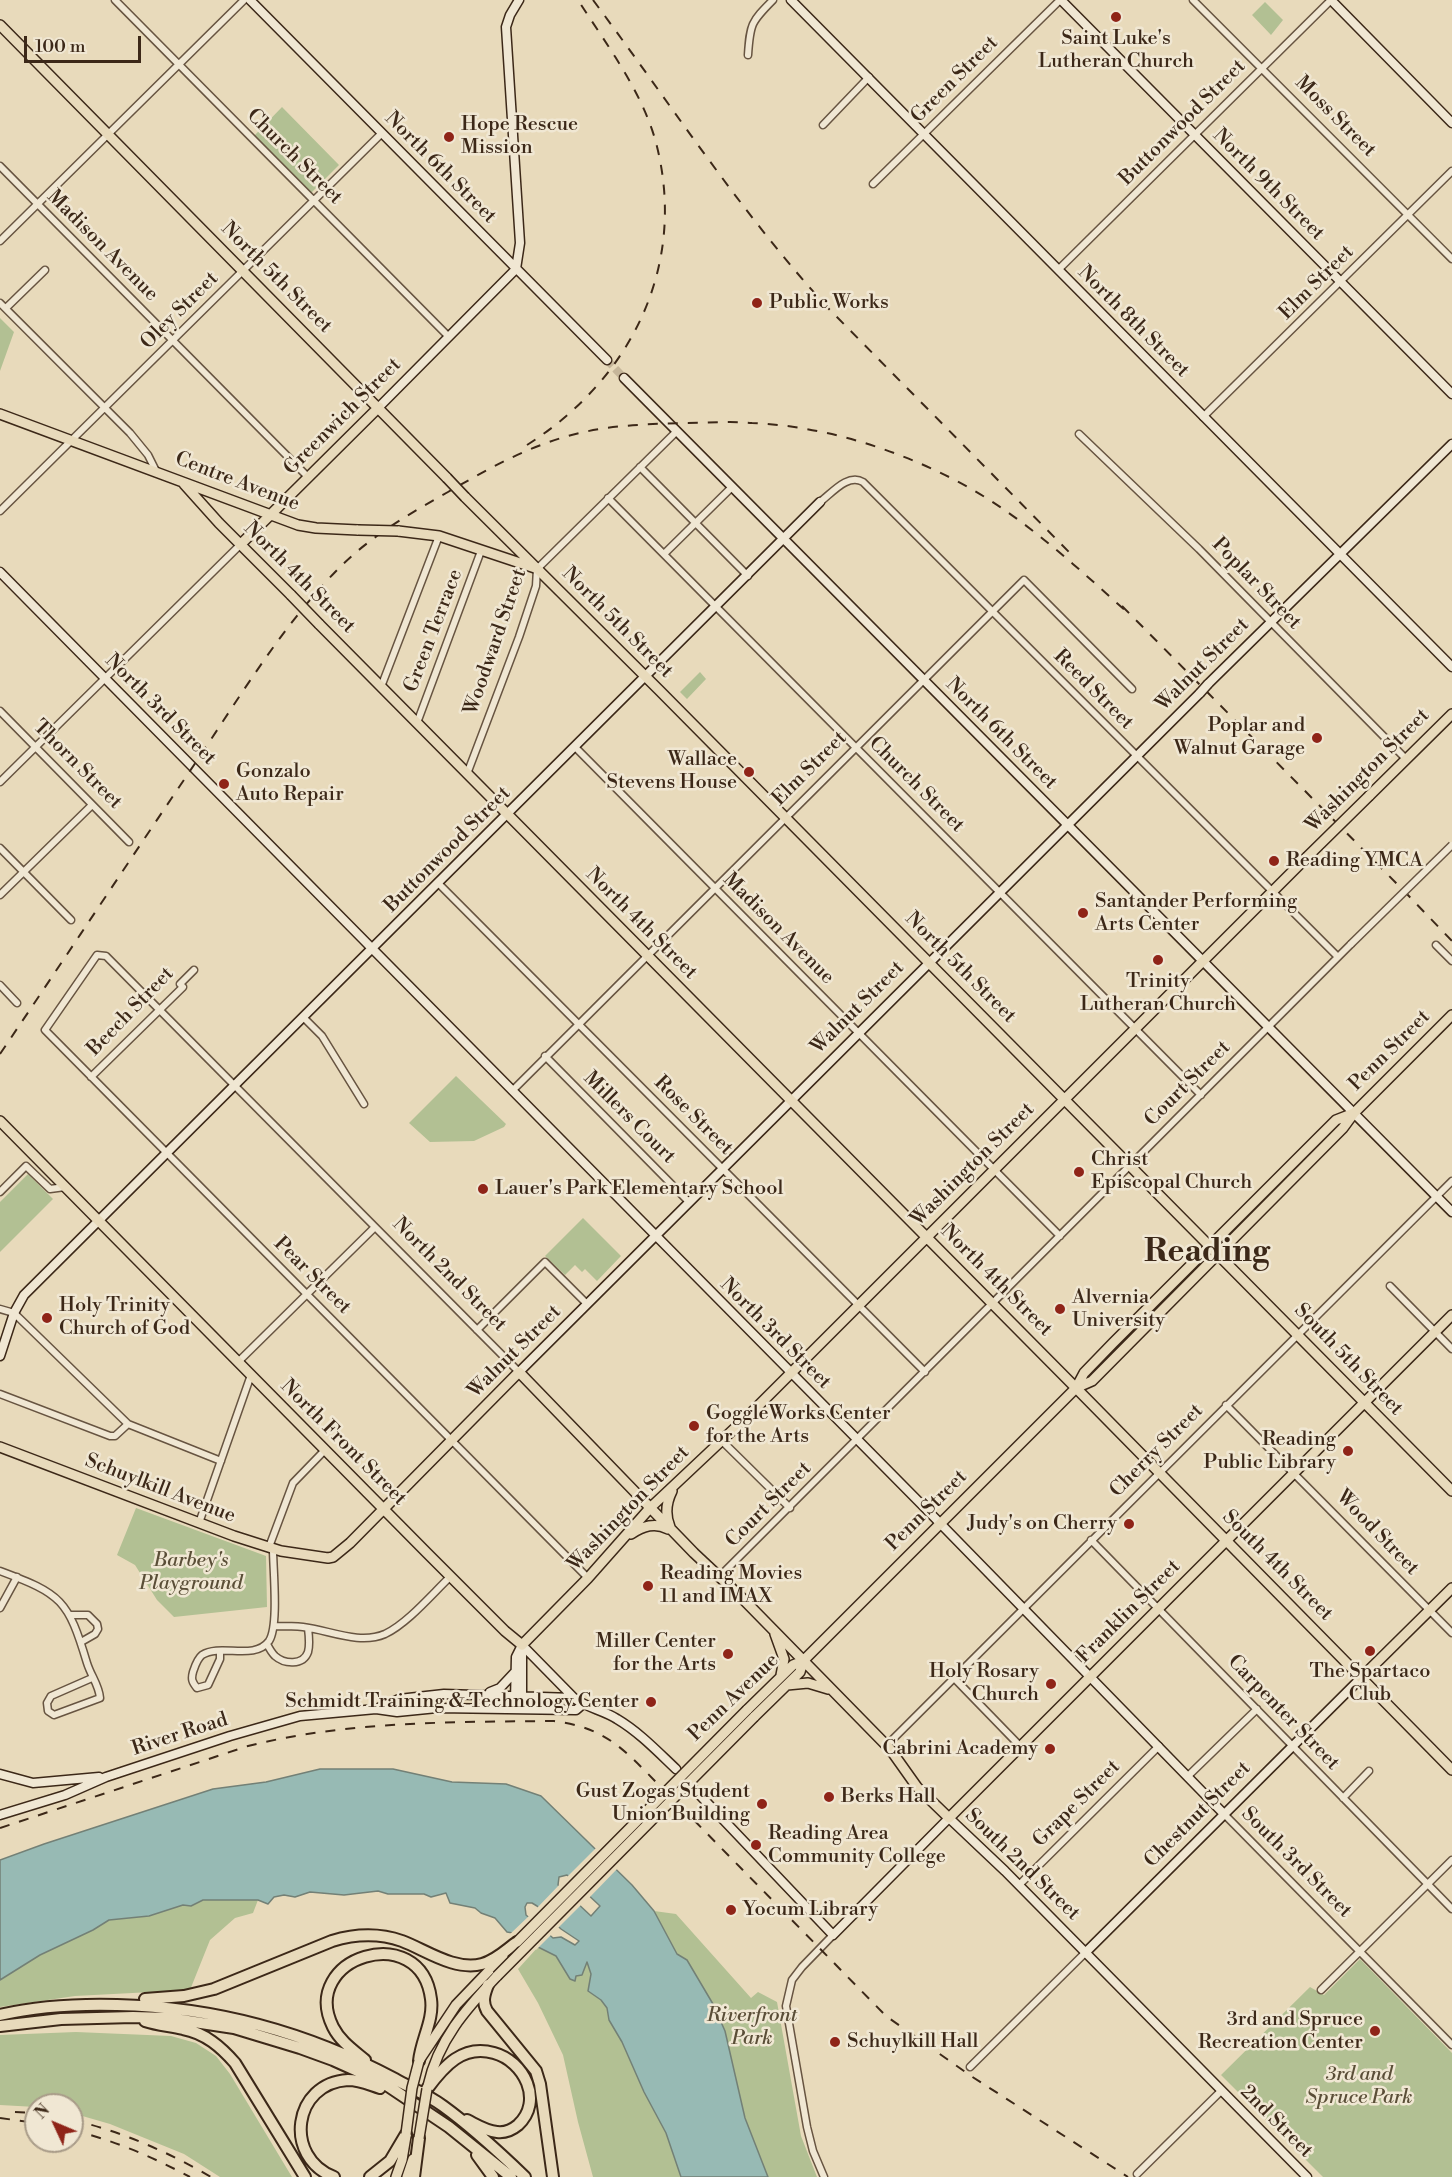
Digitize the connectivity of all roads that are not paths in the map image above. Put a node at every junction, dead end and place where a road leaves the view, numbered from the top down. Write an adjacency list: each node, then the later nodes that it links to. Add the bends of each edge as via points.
1 (115, 0): 12 (street, Church Street)
2 (244, 0): 12 (street)
3 (250, 0): 17 (street, North 6th Street)
4 (519, 0): 29 (street, via 506,27 520,243)
5 (773, 0): 11 (street, via 750,28)
6 (791, 0): 14 (street, North 8th Street)
7 (1060, 0): 19 (street, Green Street); 20 (street, North 9th Street)
8 (1193, 0): 13 (street, Moss Street)
9 (1331, 0): 13 (street, Buttonwood Street); 15 (street)
10 (0, 25): 18 (main road, North 5th Street)
11 (748, 55)
12 (179, 64): 18 (street); 24 (street, Church Street)
13 (1262, 69): 20 (street, Buttonwood Street); 26 (street, Moss Street)
14 (869, 77): 16 (street); 19 (street, North 8th Street)
15 (1452, 123)
16 (823, 126)
17 (382, 133): 24 (street, Oley Street); 29 (street, North 6th Street)
18 (108, 134): 25 (street); 32 (main road, North 5th Street)
19 (924, 134): 23 (street, Green Street); 31 (street, North 8th Street)
20 (1195, 135): 31 (street, Buttonwood Street); 33 (street, North 9th Street)
21 (0, 166): 25 (street, Madison Avenue)
22 (1452, 171): 26 (street, Elm Street)
23 (873, 184)
24 (314, 201): 32 (street, Oley Street); 36 (street, Church Street)
25 (37, 204): 27 (street); 37 (street, Madison Avenue)
26 (1408, 214): 28 (street, Moss Street); 33 (street, Elm Street)
27 (0, 241)
28 (1452, 259)
29 (516, 269): 36 (street, Greenwich Street); 38 (street, North 6th Street)
30 (45, 270): 35 (street)
31 (1058, 270): 44 (street, North 8th Street)
32 (243, 271): 37 (street, Oley Street); 41 (main road, North 5th Street)
33 (1341, 282): 40 (street, North 9th Street); 44 (street, Elm Street)
34 (0, 303): 35 (street)
35 (6, 308): 42 (street)
36 (449, 337): 41 (street, Greenwich Street)
37 (173, 341): 42 (street, Oley Street); 51 (street, Madison Avenue)
38 (607, 360)
39 (624, 378): 45 (street, North 6th Street)
40 (1452, 394)
41 (379, 407): 51 (main road, Greenwich Street); 65 (main road, North 5th Street, bridge)
42 (105, 408): 47 (street, Oley Street); 50 (street, via 136,440)
43 (0, 414): 47 (main road, Centre Avenue)
44 (1203, 417): 64 (street, North 8th Street)
45 (677, 431): 49 (street, Woodward Street); 53 (street, North 6th Street)
46 (1079, 434): 70 (street, Poplar Street)
47 (72, 440): 50 (main road, Centre Avenue); 56 (street, Oley Street)
48 (1452, 444): 64 (street, Walnut Street)
49 (640, 467): 54 (street, Woodward Street); 58 (street)
50 (156, 471): 52 (main road, Centre Avenue)
51 (308, 477): 57 (main road, Greenwich Street)
52 (183, 482): 57 (main road, Centre Avenue); 61 (main road, North 4th Street)
53 (732, 487): 58 (street); 60 (street, North 6th Street)
54 (608, 498): 63 (street, Church Street); 65 (street, Woodward Street)
55 (820, 502): 60 (street, Buttonwood Street); 69 (street, Reed Street, via 849,480 864,482)
56 (0, 511)
57 (271, 514): 59 (main road, Centre Avenue, bridge, via 316,528); 61 (main road, Greenwich Street)
58 (696, 523): 63 (street); 67 (street)
59 (439, 536): 62 (main road, Centre Avenue); 75 (street, Green Terrace)
60 (784, 540): 67 (street, Buttonwood Street); 74 (street, North 6th Street)
61 (240, 545): 73 (street, Greenwich Street); 75 (main road, North 4th Street, bridge)
62 (481, 551): 65 (main road, Centre Avenue); 79 (street, Green Terrace)
63 (664, 554): 68 (street, Church Street)
64 (1340, 554): 70 (street, Walnut Street); 71 (street, North 8th Street)
65 (537, 569): 72 (main road, North 5th Street); 85 (street, Woodward Street, via 536,586 519,637)
66 (0, 572): 73 (street, North 3rd Street)
67 (748, 576): 68 (street, Buttonwood Street)
68 (717, 607): 72 (street, Buttonwood Street); 82 (street, Church Street)
69 (992, 612): 74 (street, Elm Street); 76 (street, Elm Street, via 1024,580); 83 (street, Reed Street)
70 (1272, 622): 83 (street, Walnut Street, bridge); 84 (street, Poplar Street)
71 (1452, 667)
72 (646, 677): 81 (street, Buttonwood Street); 89 (main road, North 5th Street)
73 (105, 678): 80 (street, Greenwich Street); 102 (street, North 3rd Street)
74 (924, 680): 82 (street, Elm Street); 90 (street, North 6th Street)
75 (381, 687): 79 (main road, North 4th Street)
76 (1132, 689)
77 (0, 711): 80 (street, Thorn Street)
78 (1452, 714): 84 (main road, Washington Street)
79 (417, 723): 85 (main road, North 4th Street)
80 (36, 747): 86 (street, Greenwich Street); 87 (street, Thorn Street)
81 (576, 747): 88 (street, Buttonwood Street); 96 (street, Madison Avenue)
82 (856, 747): 89 (street, Elm Street); 98 (street, Church Street)
83 (1136, 756): 90 (street, Walnut Street); 97 (street, Reed Street)
84 (1406, 759): 97 (main road, Washington Street, bridge)
85 (467, 774): 88 (main road, North 4th Street)
86 (0, 782)
87 (92, 805): 91 (street, Thorn Street); 94 (street)
88 (508, 814): 95 (street, Buttonwood Street); 103 (main road, North 4th Street)
89 (784, 818): 96 (street, Elm Street); 107 (main road, North 5th Street)
90 (1067, 825): 98 (street, Walnut Street); 105 (street, North 6th Street)
91 (129, 842)
92 (1452, 846): 104 (street, Court Street, bridge)
93 (0, 848): 94 (street)
94 (24, 872): 99 (street); 100 (street)
95 (438, 883): 102 (street, Buttonwood Street); 115 (street, Rose Street)
96 (715, 888): 103 (street, Elm Street); 118 (street, Madison Avenue)
97 (1273, 891): 104 (street, Reed Street); 105 (main road, Washington Street)
98 (999, 893): 107 (street, Walnut Street); 117 (street, Church Street)
99 (0, 895)
100 (70, 920)
101 (1436, 945): 106 (street)
102 (372, 949): 114 (street, Buttonwood Street); 122 (street, North 3rd Street)
103 (646, 956): 115 (street, Elm Street); 125 (main road, North 4th Street)
104 (1338, 957): 116 (street, Court Street)
105 (1203, 961): 116 (street, North 6th Street); 117 (main road, Washington Street)
106 (1452, 961)
107 (929, 963): 118 (street, Walnut Street); 124 (main road, North 5th Street)
108 (194, 970): 112 (street, Beech Street)
109 (0, 985): 111 (street)
110 (70, 992): 112 (street, North 2nd Street, via 102,954); 120 (street, Pear Street, via 45,1030)
111 (17, 1002)
112 (160, 1009): 120 (street, Beech Street); 121 (street, North 2nd Street)
113 (1452, 1015): 127 (main road, Penn Street)
114 (303, 1017): 121 (street, Buttonwood Street); 126 (street, via 322,1036)
115 (579, 1023): 119 (street, Elm Street); 131 (street, Rose Street)
116 (1268, 1027): 123 (street, Court Street); 127 (street, North 6th Street)
117 (1134, 1029): 123 (street, Church Street); 124 (main road, Washington Street)
118 (858, 1033): 125 (street, Walnut Street); 132 (street, Madison Avenue)
119 (545, 1056): 122 (street, Elm Street); 137 (street, Millers Court)
120 (91, 1077): 129 (street, Pear Street)
121 (235, 1085): 129 (street, Buttonwood Street); 140 (street, North 2nd Street)
122 (512, 1091): 141 (street, North 3rd Street)
123 (1200, 1095): 130 (street, Court Street)
124 (1064, 1099): 130 (main road, North 5th Street); 132 (main road, Washington Street)
125 (790, 1101): 131 (street, Walnut Street); 143 (main road, North 4th Street)
126 (364, 1104)
127 (1354, 1113): 136 (street, North 6th Street); 144 (main road, Penn Street, via 1336,1120); 145 (main road, Penn Street)
128 (0, 1122): 134 (main road, North Front Street)
129 (167, 1153): 139 (street, Buttonwood Street); 147 (street, Pear Street)
130 (1130, 1166): 142 (street, Court Street); 144 (main road, North 5th Street)
131 (722, 1169): 137 (street, Walnut Street); 150 (street, Rose Street)
132 (993, 1169): 142 (street, Madison Avenue); 143 (main road, Washington Street)
133 (1452, 1181): 136 (street, Cherry Street)
134 (65, 1187): 135 (street, via 50,1189 26,1166); 139 (main road, North Front Street)
135 (0, 1192)
136 (1436, 1196): 138 (street, North 6th Street); 156 (street, Cherry Street)
137 (689, 1202): 141 (street, Walnut Street)
138 (1452, 1212)
139 (98, 1221): 152 (street, Buttonwood Street, via 24,1295); 159 (main road, North Front Street)
140 (375, 1227): 147 (street); 154 (street, North 2nd Street)
141 (655, 1236): 149 (street, Walnut Street); 162 (street, North 3rd Street)
142 (1060, 1236): 148 (street, Court Street)
143 (926, 1237): 148 (main road, North 4th Street); 150 (main road, Washington Street)
144 (1210, 1246): 145 (main road, South 5th Street); 164 (main road, Penn Street, via 1084,1373)
145 (1218, 1254): 156 (main road, South 5th Street); 164 (main road, Penn Street, via 1092,1381)
146 (1390, 1286): 155 (street)
147 (307, 1294): 159 (street); 169 (street, Pear Street)
148 (993, 1304): 161 (street, Court Street); 164 (main road, North 4th Street)
149 (587, 1305): 154 (street, via 545,1262); 160 (street, Walnut Street)
150 (859, 1305): 161 (street, Rose Street); 162 (main road, Washington Street)
151 (0, 1309): 152 (street)
152 (14, 1314): 158 (street, Buttonwood Street); 168 (street)
153 (1452, 1315): 155 (main road, Franklin Street)
154 (477, 1330): 160 (street, North 2nd Street)
155 (1435, 1332): 157 (street); 166 (main road, Franklin Street)
156 (1298, 1334): 166 (main road, South 5th Street); 167 (street, Cherry Street)
157 (1452, 1349)
158 (0, 1356)
159 (238, 1362): 163 (main road, North Front Street)
160 (519, 1372): 169 (main road, Walnut Street); 179 (main road, North 2nd Street)
161 (926, 1372): 170 (street, Court Street)
162 (791, 1373): 170 (street, North 3rd Street); 171 (main road, Washington Street)
163 (251, 1375): 173 (main road, North Front Street); 174 (street)
164 (1076, 1388): 175 (main road, South 4th Street); 183 (main road, Penn Street)
165 (0, 1394): 168 (street, via 110,1436)
166 (1365, 1402): 176 (main road, Franklin Street); 178 (main road, South 5th Street)
167 (1226, 1405): 175 (street, Cherry Street); 176 (street, Wood Street)
168 (128, 1424): 174 (street)
169 (452, 1440): 181 (main road, Walnut Street); 194 (street, Pear Street)
170 (857, 1440): 180 (street, Court Street); 183 (street, North 3rd Street)
171 (722, 1441): 177 (main road, Washington Street); 180 (street)
172 (0, 1447): 182 (main road, Schuylkill Avenue)
173 (325, 1450): 181 (main road, North Front Street); 188 (street, via 293,1483)
174 (221, 1461): 182 (street)
175 (1159, 1472): 185 (street, Cherry Street); 186 (main road, South 4th Street)
176 (1294, 1472): 186 (main road, Franklin Street); 199 (street, Wood Street)
177 (682, 1478): 179 (main road, Washington Street); 184 (main road, via 668,1500 667,1518)
178 (1452, 1491)
179 (650, 1508): 184 (main road, North 2nd Street); 187 (main road, Washington Street)
180 (790, 1508): 193 (street, Court Street)
181 (383, 1509): 189 (main road, Walnut Street, via 333,1557); 191 (main road, North Front Street)
182 (199, 1523): 188 (main road, Schuylkill Avenue)
183 (940, 1524): 197 (street, South 3rd Street); 209 (main road, Penn Street)
184 (673, 1531): 187 (main road, via 650,1525); 193 (main road, North 2nd Street)
185 (1091, 1540): 197 (street, Cherry Street); 198 (street, Carpenter Street)
186 (1226, 1540): 198 (main road, Franklin Street); 212 (main road, South 4th Street)
187 (618, 1546): 194 (main road, Washington Street)
188 (271, 1548): 189 (main road, Schuylkill Avenue); 201 (street)
189 (310, 1556)
190 (0, 1571): 192 (street)
191 (451, 1576): 202 (street, via 384,1634 368,1638); 207 (main road, North Front Street)
192 (17, 1577): 196 (street); 200 (street, via 45,1589)
193 (719, 1577): 203 (main road, North 2nd Street)
194 (588, 1578): 207 (main road, Washington Street)
195 (1452, 1588): 199 (main road, Chestnut Street)
196 (0, 1608)
197 (1023, 1608): 211 (street, South 3rd Street); 214 (street, Cherry Street)
198 (1158, 1608): 211 (main road, Franklin Street); 223 (street, Carpenter Street)
199 (1429, 1610): 204 (street, Wood Street); 212 (main road, Chestnut Street)
200 (70, 1615): 205 (street); 205 (street, via 88,1615 97,1624 95,1634)
201 (275, 1626): 202 (street); 206 (street)
202 (308, 1628): 206 (street, via 309,1649 299,1661 282,1660)
203 (774, 1631): 209 (main road, North 2nd Street); 215 (main road, via 784,1659)
204 (1452, 1633)
205 (81, 1642): 213 (street)
206 (267, 1644): 208 (street, via 250,1651)
207 (522, 1645): 210 (street); 218 (street); 219 (street, North Front Street)
208 (219, 1652): 208 (street, via 202,1655 197,1662 192,1676 197,1688 208,1685 220,1659)
209 (803, 1661): 215 (main road, Penn Avenue, via 793,1665); 216 (main road, South 2nd Street)
210 (515, 1672): 217 (street, via 500,1688); 218 (street)
211 (1090, 1676): 226 (main road, Franklin Street); 227 (street, South 3rd Street)
212 (1362, 1677): 228 (street, Chestnut Street); 230 (main road, South 4th Street)
213 (92, 1678): 213 (street, via 100,1698 54,1715 48,1711 51,1696)
214 (954, 1678): 225 (street, Cherry Street); 226 (street)
215 (783, 1681): 216 (main road); 224 (main road, Penn Avenue)
216 (831, 1690): 225 (main road, South 2nd Street)
217 (484, 1694): 218 (street, River Road); 222 (street, River Road, via 399,1699)
218 (519, 1695): 219 (street, River Road); 221 (street)
219 (574, 1698): 220 (street, North Front Street)
220 (583, 1704): 221 (street, River Road, via 576,1710); 229 (street, North Front Street, via 624,1723)
221 (518, 1708): 222 (street, River Road, via 397,1712)
222 (376, 1709): 234 (street, River Road, via 283,1719)
223 (1257, 1709): 228 (street, Carpenter Street); 233 (street)
224 (751, 1714): 245 (main road, Penn Avenue, bridge); 248 (main road, Penn Avenue, bridge)
225 (886, 1746): 239 (main road, South 2nd Street, via 917,1787)
226 (1020, 1746): 239 (main road, Franklin Street)
227 (1159, 1746): 233 (street, South 3rd Street); 242 (street, Grape Street)
228 (1293, 1746): 236 (street, Carpenter Street); 237 (street, Chestnut Street)
229 (676, 1769)
230 (1452, 1770)
231 (1369, 1771): 236 (street)
232 (0, 1774): 234 (street, via 33,1783)
233 (1188, 1776): 237 (street, South 3rd Street)
234 (106, 1777): 238 (street, River Road, via 65,1795)
235 (695, 1790): 244 (street)
236 (1343, 1798): 241 (street, Carpenter Street)
237 (1224, 1814): 246 (street, South 3rd Street); 247 (street, Chestnut Street)
238 (0, 1815)
239 (949, 1818): 242 (street, South 2nd Street); 244 (street, Franklin Street)
240 (1452, 1860): 241 (street)
241 (1427, 1884): 243 (street, Carpenter Street); 246 (street)
242 (1019, 1885): 247 (street, South 2nd Street)
243 (1452, 1909)
244 (833, 1935): 278 (street, via 792,1980 786,2006 807,2127)
245 (517, 1942): 248 (main road, Penn Avenue); 251 (highway, via 491,1961 471,1965 449,1961 394,1938 358,1935 332,1941 203,1992)
246 (1360, 1951): 250 (street); 255 (street, South 3rd Street)
247 (1086, 1952): 257 (street, Chestnut Street); 261 (street, South 2nd Street)
248 (493, 1973): 249 (main road, Penn Avenue); 256 (main road, Penn Avenue, via 452,2010)
249 (488, 1986): 259 (main road, Penn Avenue, via 442,2044); 277 (highway, via 483,2005 532,2065 540,2084)
250 (1321, 1990)
251 (97, 2005): 252 (highway); 258 (highway, via 157,2006 255,2022)
252 (0, 2015)
253 (133, 2017): 254 (highway); 262 (highway, via 234,2028 333,2060); 268 (highway, via 184,2029 219,2046 235,2063)
254 (0, 2026)
255 (1452, 2045)
256 (419, 2061): 258 (highway, via 431,2012 426,1983 405,1960 390,1954 370,1954 352,1962 336,1977 327,2005 339,2036); 265 (main road, Penn Avenue, bridge)
257 (970, 2067)
258 (377, 2069): 263 (highway)
259 (437, 2069): 260 (highway); 263 (highway, via 466,2053 485,2050 500,2054 525,2078 530,2100 522,2120 511,2130 500,2132 486,2129)
260 (427, 2089): 266 (main road, bridge)
261 (1221, 2091): 267 (street); 279 (street, 2nd Street)
262 (406, 2097): 264 (highway); 269 (highway, via 347,2080 324,2088 311,2099 301,2119 302,2142 314,2164)
263 (441, 2105): 276 (highway)
264 (449, 2127): 274 (highway); 275 (highway)
265 (406, 2134): 270 (highway, via 390,2161); 271 (main road, Penn Avenue)
266 (418, 2138): 272 (main road); 273 (highway)
267 (1137, 2174)
268 (305, 2177)
269 (334, 2177)
270 (370, 2177)
271 (396, 2177)
272 (407, 2177)
273 (414, 2177)
274 (493, 2177)
275 (511, 2177)
276 (525, 2177)
277 (553, 2177)
278 (824, 2177)
279 (1307, 2177)

